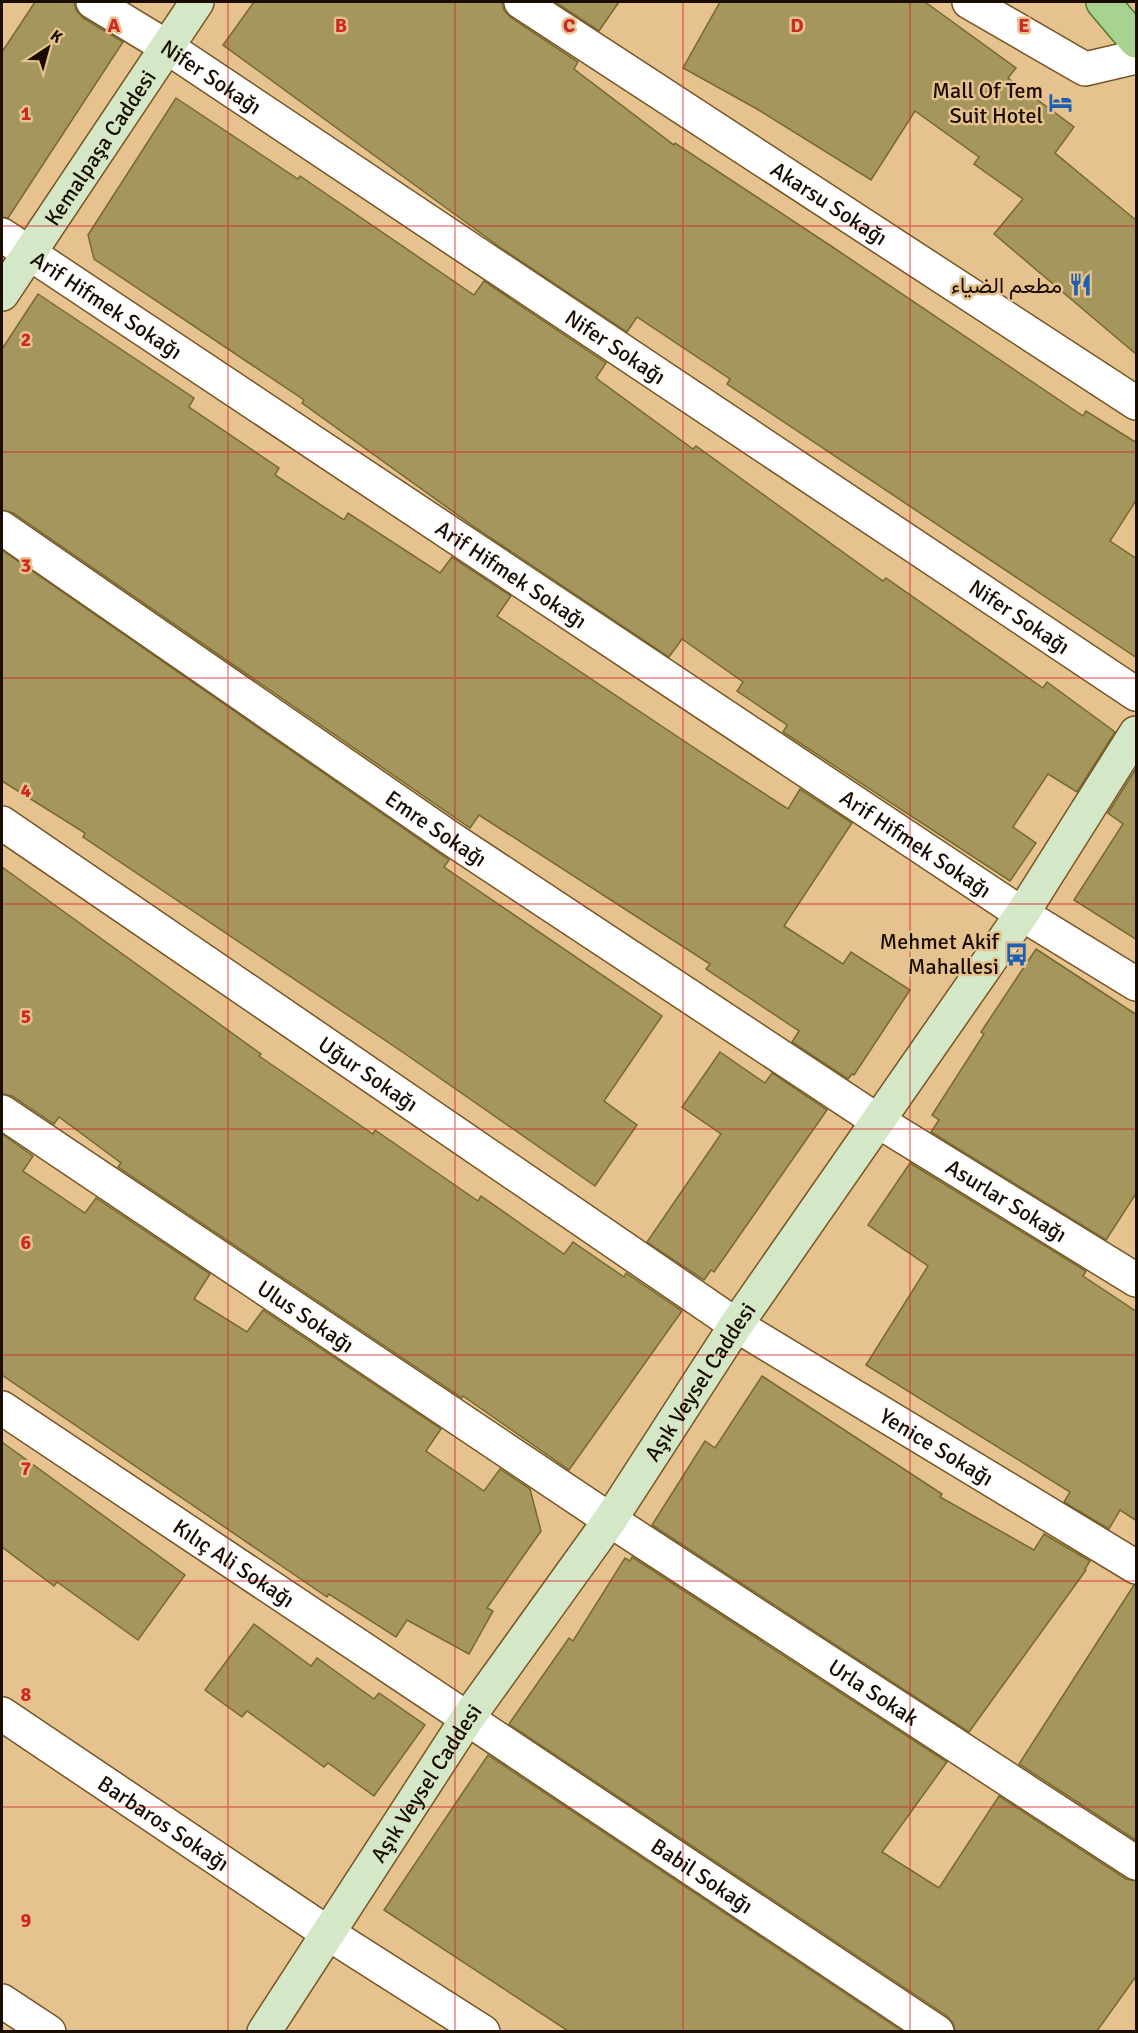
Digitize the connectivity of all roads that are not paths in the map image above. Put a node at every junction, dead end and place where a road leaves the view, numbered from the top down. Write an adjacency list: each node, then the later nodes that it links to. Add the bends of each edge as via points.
1 (93, 2): 7 (street, Nifer Sokağı)
2 (197, 2): 7 (main road, Kemalpaşa Caddesi)
3 (520, 2): 12 (street, Akarsu Sokağı)
4 (969, 2): 8 (street, via 1084,69)
5 (1103, 2): 6 (main road)
6 (1137, 41)
7 (167, 47): 10 (main road, Kemalpaşa Caddesi); 14 (street, Nifer Sokağı)
8 (1137, 57)
9 (2, 235): 10 (street, Arif Hifmek Sokağı)
10 (30, 254): 11 (main road, Kemalpaşa Caddesi); 17 (street, Arif Hifmek Sokağı)
11 (2, 294)
12 (1137, 403)
13 (2, 528): 20 (street, Emre Sokağı, via 450,838)
14 (1137, 694)
15 (1137, 733): 17 (main road, Aşık Veysel Caddesi)
16 (2, 823): 22 (street, Uğur Sokağı)
17 (1022, 914): 18 (street, Arif Hifmek Sokağı); 20 (main road, Aşık Veysel Caddesi)
18 (1137, 984)
19 (2, 1112): 24 (street, Ulus Sokağı)
20 (878, 1121): 21 (street, Asurlar Sokağı); 22 (main road, Aşık Veysel Caddesi)
21 (1137, 1280)
22 (736, 1325): 24 (main road, Aşık Veysel Caddesi); 25 (street, Yenice Sokağı)
23 (2, 1408): 27 (street, Kılıç Ali Sokağı)
24 (610, 1520): 27 (main road, Aşık Veysel Caddesi); 28 (street, Urla Sokak)
25 (1137, 1567)
26 (2, 1714): 29 (street, Barbaros Sokağı)
27 (467, 1719): 29 (main road, Aşık Veysel Caddesi); 34 (street, Babil Sokağı)
28 (1137, 1863)
29 (326, 1932): 32 (main road, Aşık Veysel Caddesi); 33 (street, Barbaros Sokağı)
30 (2, 2001): 31 (street)
31 (49, 2031)
32 (264, 2031)
33 (483, 2031)
34 (937, 2031)

